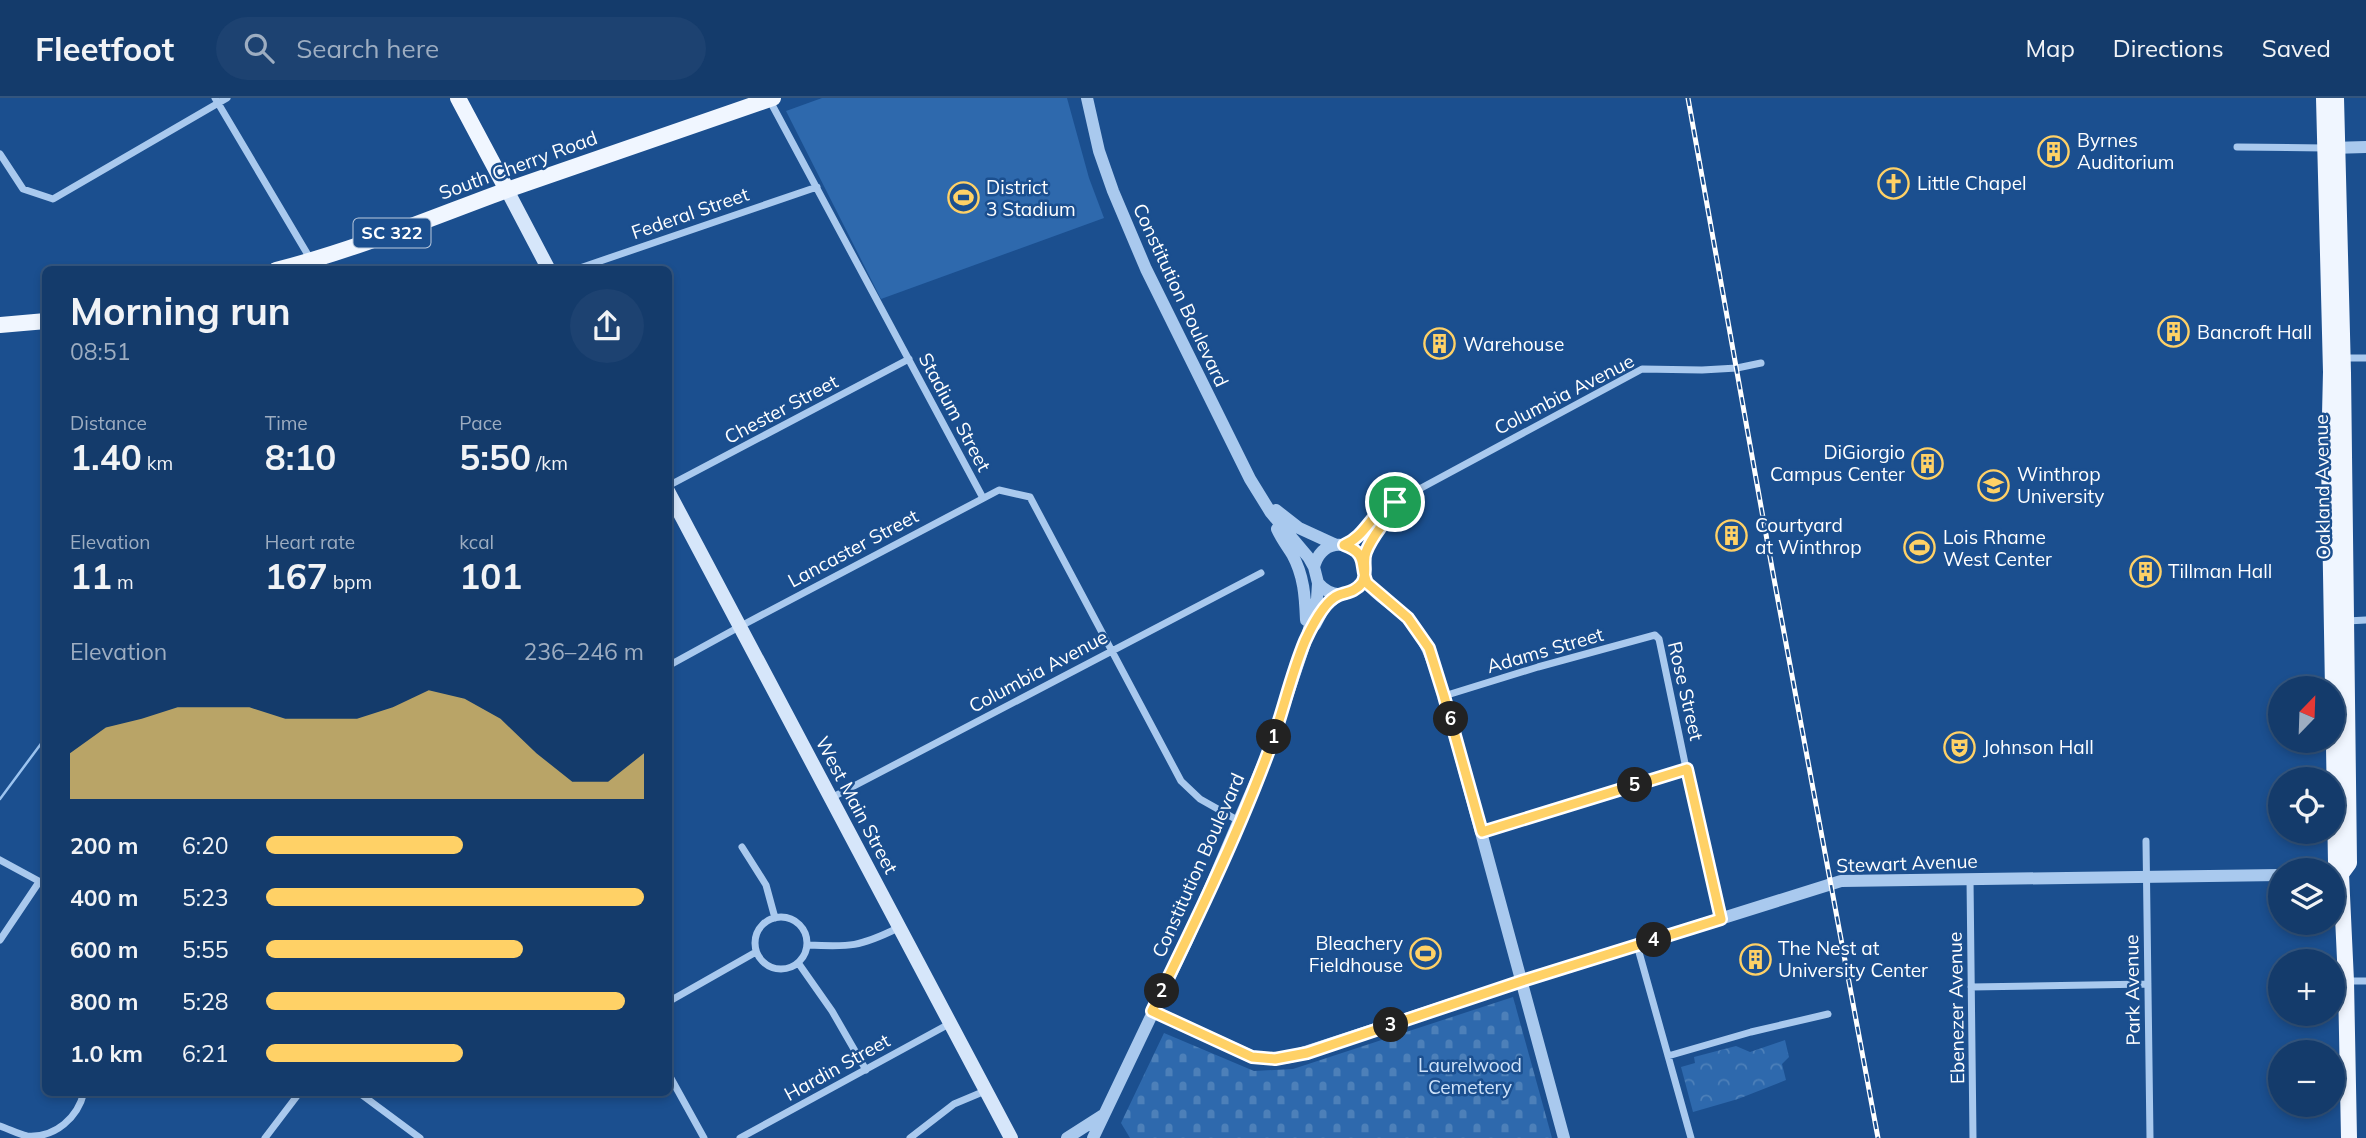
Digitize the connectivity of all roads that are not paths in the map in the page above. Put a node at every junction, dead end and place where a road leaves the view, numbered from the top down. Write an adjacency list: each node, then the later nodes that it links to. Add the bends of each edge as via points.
1 (227, 98): 7 (street)
2 (458, 98): 13 (main road)
3 (771, 98): 12 (street, Stadium Street); 13 (main road, South Cherry Road)
4 (1087, 98): 27 (street, Constitution Boulevard, via 1100,151 1129,231 1199,380)
5 (2324, 98): 10 (main road, Oakland Avenue)
6 (2336, 98): 10 (main road, Oakland Avenue)
7 (216, 100): 11 (street, via 53,199 23,189); 14 (street)
8 (2236, 147): 10 (street)
9 (2366, 147): 10 (street)
10 (2331, 148): 20 (main road, Oakland Avenue)
11 (0, 154)
12 (817, 187): 17 (street, Federal Street); 22 (street, Stadium Street)
13 (507, 190): 14 (main road, South Cherry Road / SC 322); 16 (main road)
14 (317, 263): 15 (main road, South Cherry Road / SC 322)
15 (299, 266)
16 (547, 266)
17 (586, 266)
18 (42, 321): 19 (main road)
19 (0, 326)
20 (2336, 357): 21 (street); 39 (main road, Oakland Avenue)
21 (2366, 358)
22 (909, 359): 24 (street, Chester Street); 26 (street, Stadium Street)
23 (1761, 363): 28 (street, Columbia Avenue, via 1718,369 1642,369)
24 (672, 487)
25 (672, 497): 40 (main road, West Main Street)
26 (983, 498): 40 (street, Lancaster Street); 43 (street, Stadium Street, via 999,490 1030,498)
27 (1262, 499): 29 (street, Constitution Boulevard); 30 (street, Constitution Boulevard, via 1299,528)
28 (1395, 502): 30 (street, Columbia Avenue, via 1386,504 1361,536); 31 (street, Columbia Avenue)
29 (1271, 513): 32 (street, Constitution Boulevard); 42 (street, via 1302,576)
30 (1340, 545): 31 (street, Constitution Boulevard, via 1352,548); 32 (street, via 1321,552)
31 (1363, 560): 34 (street)
32 (1314, 567): 35 (street, Constitution Boulevard)
33 (1261, 573): 43 (street, Columbia Avenue)
34 (1364, 577): 36 (street, Constitution Boulevard); 37 (street)
35 (1318, 583): 36 (street, via 1331,594); 42 (street, Constitution Boulevard)
36 (1345, 594): 37 (street, via 1369,595); 42 (street, Constitution Boulevard, via 1325,606)
37 (1398, 608): 45 (street, via 1429,648)
38 (2366, 620): 39 (street)
39 (2339, 621): 53 (main road, Oakland Avenue, via 2349,863)
40 (739, 626): 44 (street, Lancaster Street); 47 (main road, West Main Street)
41 (1656, 635): 45 (street, Adams Street); 46 (street, Rose Street)
42 (1306, 637): 48 (street, Constitution Boulevard, via 1268,753)
43 (1112, 649): 47 (street, Columbia Avenue); 48 (street, Stadium Street, via 1181,781 1200,799)
44 (672, 664)
45 (1444, 696): 49 (street)
46 (1687, 769): 49 (street); 59 (street, Rose Street)
47 (830, 798): 60 (main road, West Main Street)
48 (1239, 821): 73 (street, Constitution Boulevard)
49 (1482, 832): 67 (street)
50 (2146, 841): 55 (street, Park Avenue)
51 (742, 847): 58 (street, via 765,885)
52 (0, 860): 57 (street)
53 (2345, 867)
54 (2268, 875): 55 (street, Stewart Avenue)
55 (2146, 876): 56 (street, Stewart Avenue); 70 (street, Park Avenue)
56 (1970, 879): 59 (street, Stewart Avenue, via 1841,881); 71 (street, Ebenezer Avenue)
57 (42, 883): 62 (street)
58 (775, 918): 63 (street, via 793,919 802,926); 65 (street, via 757,931)
59 (1721, 919): 64 (street, Stewart Avenue)
60 (898, 928): 63 (street, via 853,946); 75 (main road, West Main Street)
61 (2342, 935): 68 (main road, Oakland Avenue)
62 (0, 940)
63 (808, 945): 66 (street)
64 (1637, 945): 67 (street, Stewart Avenue); 76 (street)
65 (756, 952): 66 (street, via 761,961 779,970); 72 (street)
66 (799, 964): 77 (street)
67 (1522, 981): 73 (street, Stewart Avenue, via 1307,1053 1275,1059 1252,1057); 93 (street)
68 (2346, 981): 69 (street); 97 (main road, Oakland Avenue)
69 (2366, 981)
70 (2148, 984): 71 (street); 96 (street, Park Avenue)
71 (1971, 987): 95 (street, Ebenezer Avenue)
72 (672, 1000)
73 (1152, 1011): 83 (street, Constitution Boulevard)
74 (1828, 1014): 76 (street)
75 (949, 1024): 77 (street, Hardin Street); 79 (main road, West Main Street)
76 (1668, 1056): 94 (street)
77 (866, 1070): 88 (street, Hardin Street)
78 (672, 1080): 87 (street)
79 (985, 1091): 89 (street, via 954,1104); 90 (main road, West Main Street)
80 (83, 1096): 84 (street, via 72,1120 52,1134 29,1137)
81 (297, 1096): 85 (street)
82 (363, 1096): 86 (street)
83 (1104, 1115): 91 (street); 92 (street, Constitution Boulevard)
84 (0, 1126)
85 (265, 1138)
86 (420, 1138)
87 (704, 1138)
88 (740, 1138)
89 (910, 1138)
90 (1011, 1138)
91 (1067, 1138)
92 (1093, 1138)
93 (1564, 1138)
94 (1691, 1138)
95 (1973, 1138)
96 (2150, 1138)
97 (2349, 1138)

